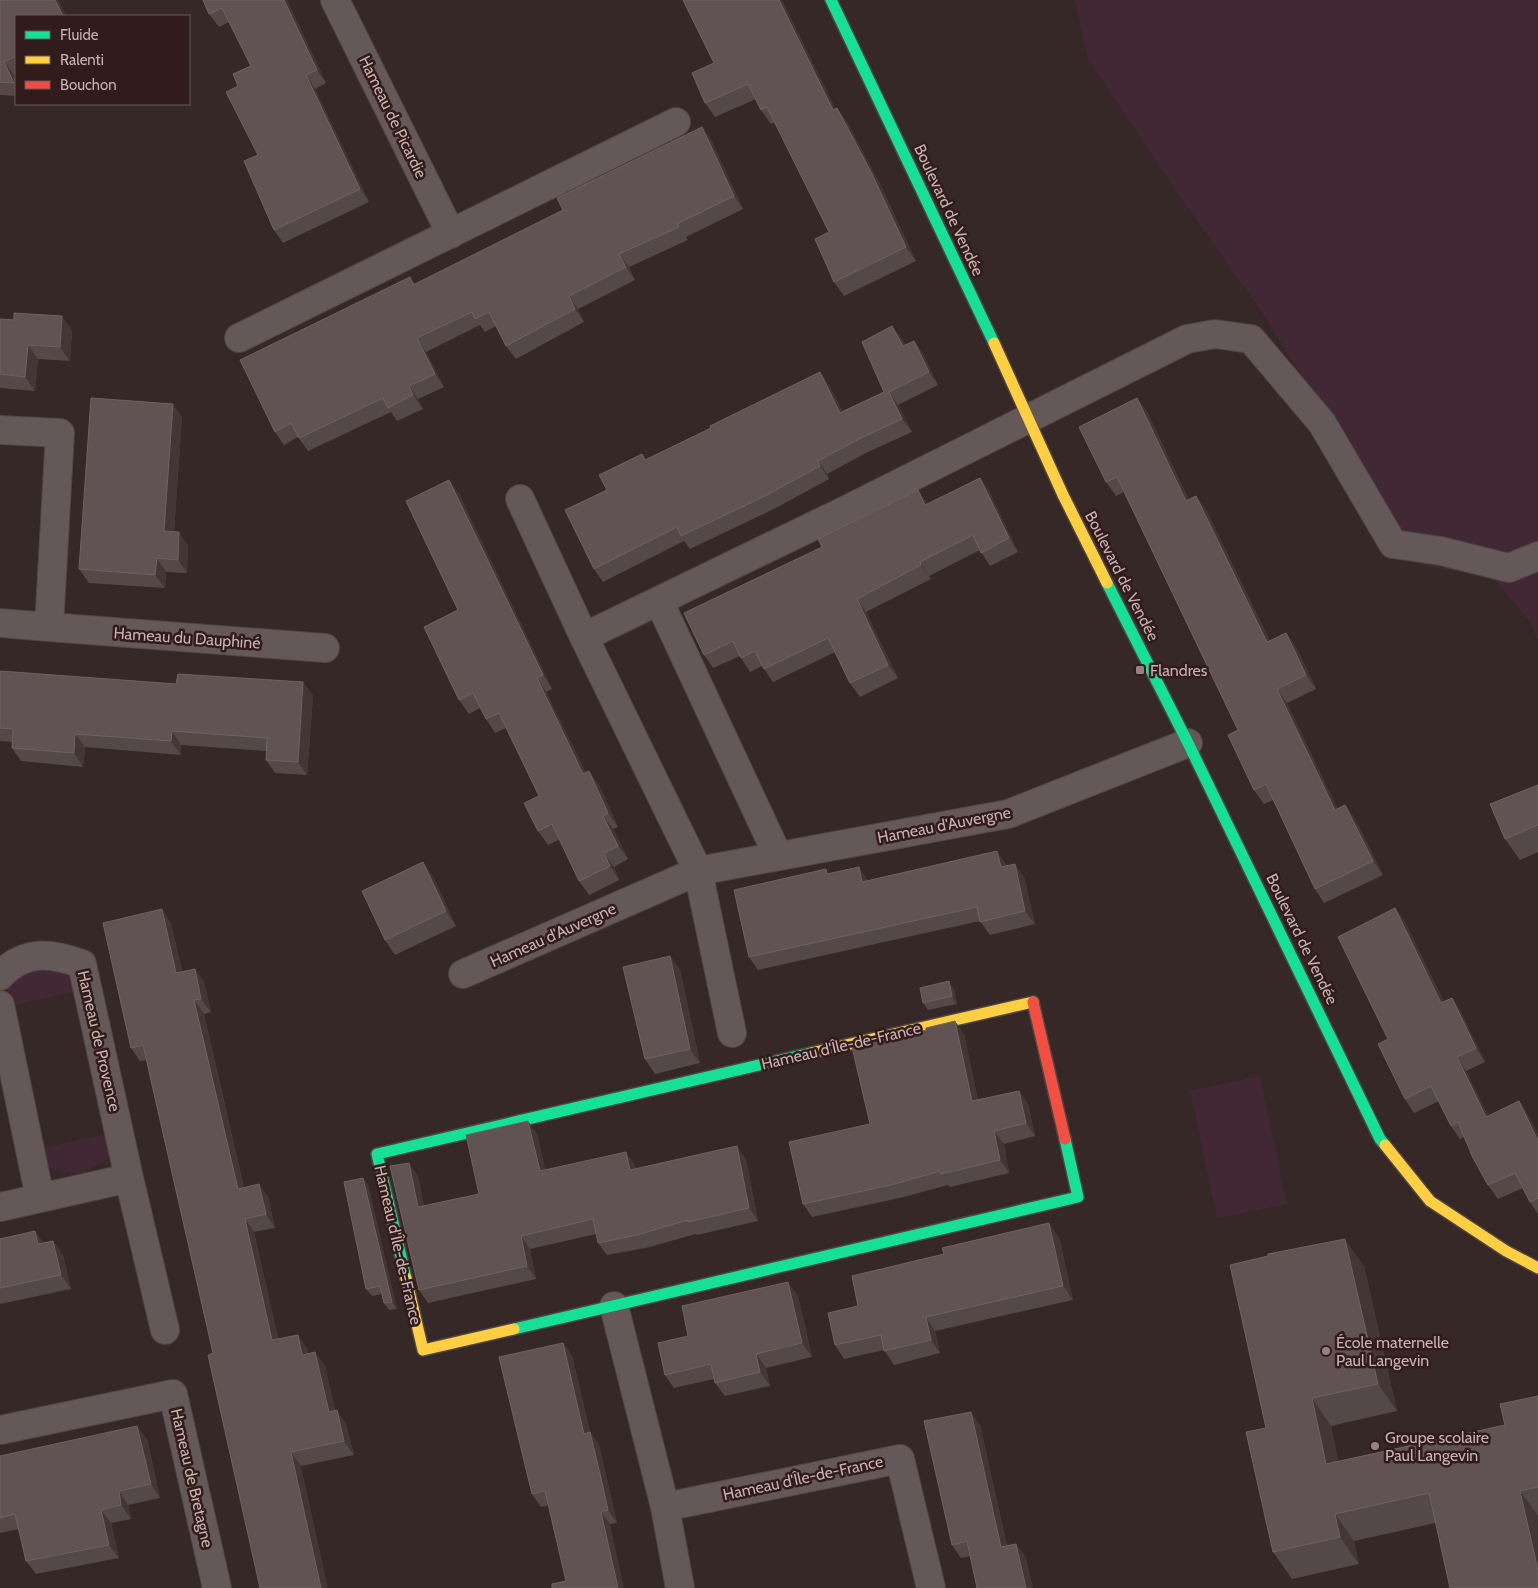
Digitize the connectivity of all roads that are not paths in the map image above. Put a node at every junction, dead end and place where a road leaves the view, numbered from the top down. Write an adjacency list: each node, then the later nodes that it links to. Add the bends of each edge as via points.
1 (335, 0): 4 (street, Hameau de Picardie)
2 (831, 0): 6 (street, Boulevard de Vendée)
3 (676, 122): 4 (street)
4 (451, 234): 5 (street)
5 (239, 338)
6 (1028, 418): 9 (street, via 1187,339 1215,334 1251,339 1322,423 1393,544 1441,551 1509,568); 10 (street); 15 (street, Boulevard de Vendée, via 1062,495)
7 (0, 430): 12 (street, via 60,433)
8 (520, 499): 13 (street)
9 (1538, 556)
10 (659, 602): 13 (street); 16 (street)
11 (0, 623): 12 (street, Hameau du Dauphiné)
12 (49, 627): 14 (street, Hameau du Dauphiné)
13 (584, 637): 17 (street)
14 (325, 648)
15 (1188, 742): 16 (street, Hameau d'Auvergne, via 1008,814); 25 (street, Boulevard de Vendée, via 1380,1139 1430,1201)
16 (778, 856): 17 (street, Hameau d'Auvergne)
17 (698, 871): 18 (street, Hameau d'Auvergne); 21 (street)
18 (463, 974)
19 (0, 976): 22 (street, Hameau de Provence, via 8,966 33,955 60,956 82,964)
20 (0, 1005): 23 (street)
21 (732, 1034)
22 (129, 1178): 23 (street); 27 (street, Hameau de Provence)
23 (40, 1198): 24 (street)
24 (0, 1207)
25 (1538, 1268)
26 (614, 1306): 26 (street, Hameau d'Île-de-France, via 1078,1197 1033,1002 377,1154 423,1350); 29 (street)
27 (165, 1330)
28 (0, 1430): 30 (street, Hameau de Bretagne, via 174,1394)
29 (665, 1507): 31 (street); 32 (street, Hameau d'Île-de-France, via 900,1459)
30 (217, 1588)
31 (680, 1588)
32 (931, 1588)

